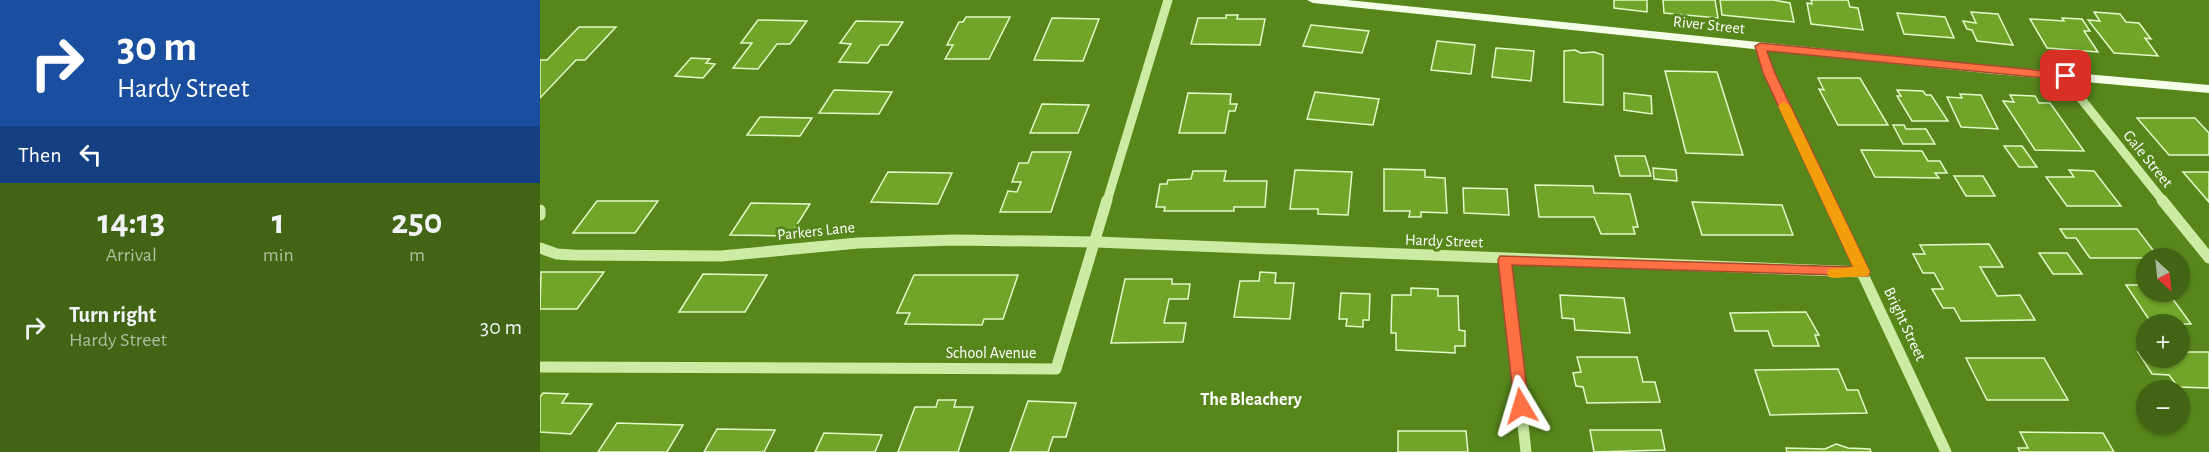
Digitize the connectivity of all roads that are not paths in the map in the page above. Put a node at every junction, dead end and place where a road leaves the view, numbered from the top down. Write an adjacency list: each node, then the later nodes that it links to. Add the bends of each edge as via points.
1 (1168, 0): 8 (street, School Avenue)
2 (1314, 0): 3 (main road, River Street)
3 (1760, 46): 4 (main road, River Street); 12 (street, Bright Street, via 1769,73)
4 (2066, 76): 5 (main road, River Street); 10 (street, Gale Street)
5 (2209, 88)
6 (540, 210): 7 (street)
7 (540, 215)
8 (1096, 242): 9 (street, Parkers Lane, via 892,241 721,256 573,255); 11 (street, Hardy Street); 13 (street, School Avenue, via 1056,369)
9 (540, 248)
10 (2209, 258)
11 (1505, 260): 12 (street, Hardy Street); 14 (street)
12 (1863, 272): 15 (street, Bright Street)
13 (540, 367)
14 (1527, 452)
15 (1946, 452)

